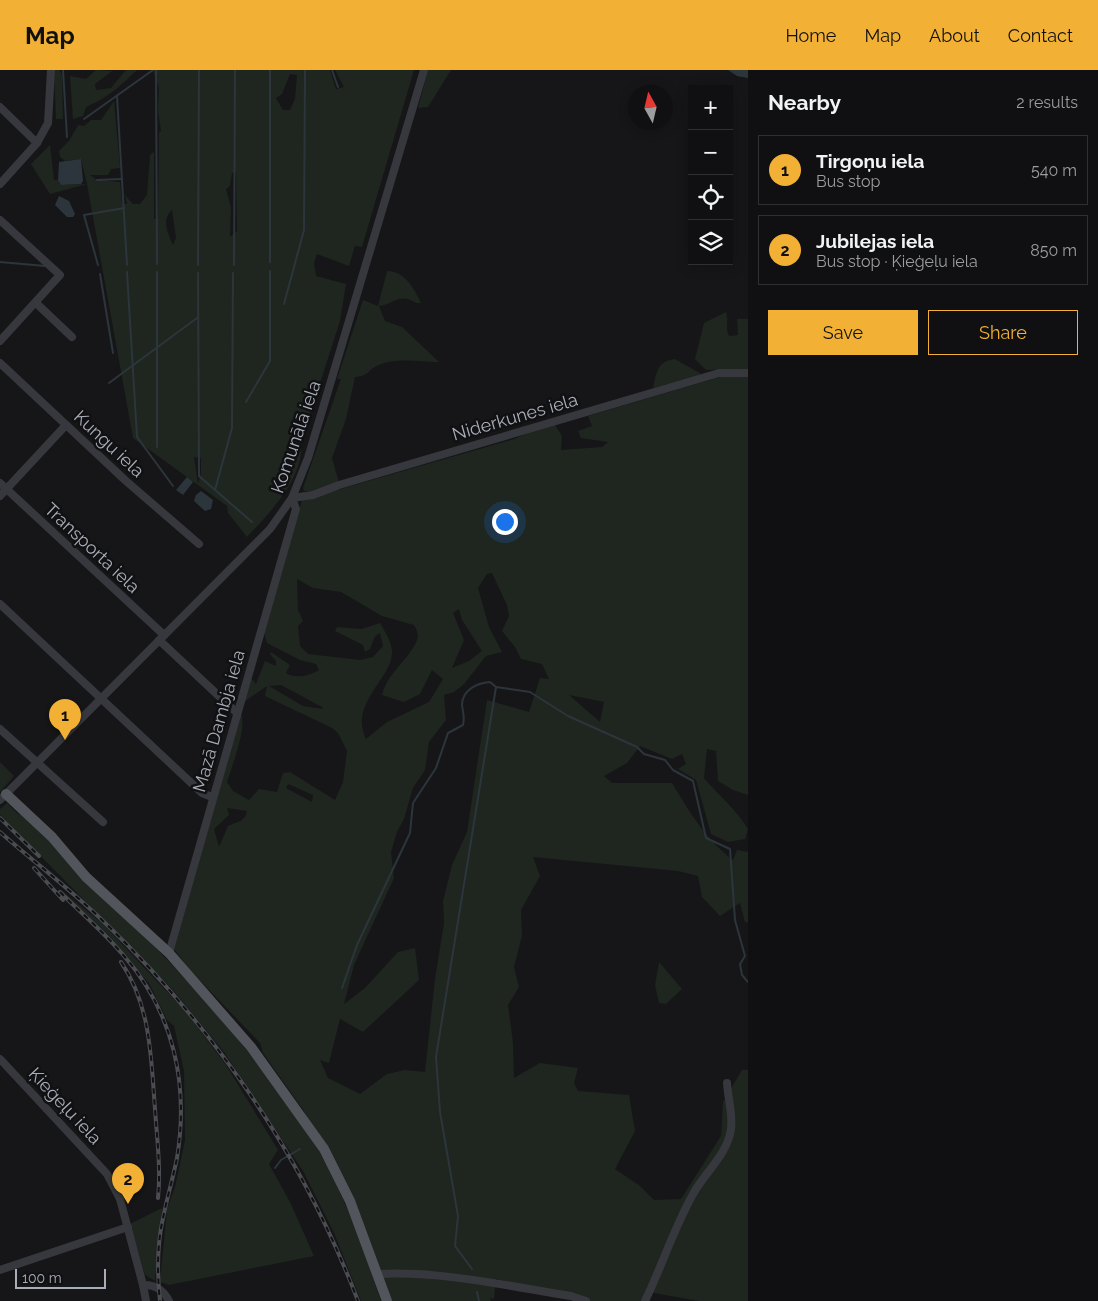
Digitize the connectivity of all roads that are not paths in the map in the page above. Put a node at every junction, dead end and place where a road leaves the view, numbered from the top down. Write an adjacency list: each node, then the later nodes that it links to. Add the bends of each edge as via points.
1 (51, 70): 4 (street, via 48,123)
2 (424, 70): 16 (street, Komunālā iela, via 308,458)
3 (0, 107): 4 (street)
4 (37, 143): 5 (street)
5 (0, 184)
6 (0, 220): 7 (street, via 60,275)
7 (36, 303): 8 (street); 9 (street)
8 (72, 337)
9 (0, 341)
10 (0, 363): 12 (street, Kungu iela)
11 (748, 373): 16 (street, Niderkunes iela, via 719,373 313,495)
12 (66, 425): 14 (street); 17 (street, Kungu iela)
13 (0, 482): 14 (street, Transporta iela)
14 (7, 489): 15 (street); 19 (street, Transporta iela)
15 (0, 496)
16 (292, 498): 19 (street, Komunālā iela, via 270,529); 21 (street, Mazā Dambja iela, via 296,509)
17 (199, 544)
18 (0, 604): 20 (street)
19 (162, 638): 20 (street, Komunālā iela); 21 (street, Transporta iela)
20 (101, 698): 23 (street, Komunālā iela); 25 (street, via 202,793)
21 (236, 712): 25 (street, Mazā Dambja iela)
22 (0, 729): 23 (street)
23 (37, 763): 24 (street, Komunālā iela); 26 (street)
24 (3, 797): 27 (main road, via 52,838 86,877)
25 (212, 797): 27 (street, Mazā Dambja iela)
26 (103, 822)
27 (169, 953): 32 (main road, via 251,1047 316,1136 350,1201)
28 (0, 1059): 30 (street, Ķieģeļu iela, via 99,1164 120,1199)
29 (727, 1083): 38 (street, via 732,1112 731,1131 724,1150 696,1189)
30 (128, 1227): 31 (street); 33 (street, Ķieģeļu iela)
31 (0, 1270)
32 (379, 1274): 36 (main road); 37 (street, via 440,1275)
33 (143, 1285): 34 (street, Ķieģeļu iela); 35 (street, via 164,1292)
34 (146, 1301)
35 (169, 1301)
36 (387, 1301)
37 (586, 1301)
38 (645, 1301)

